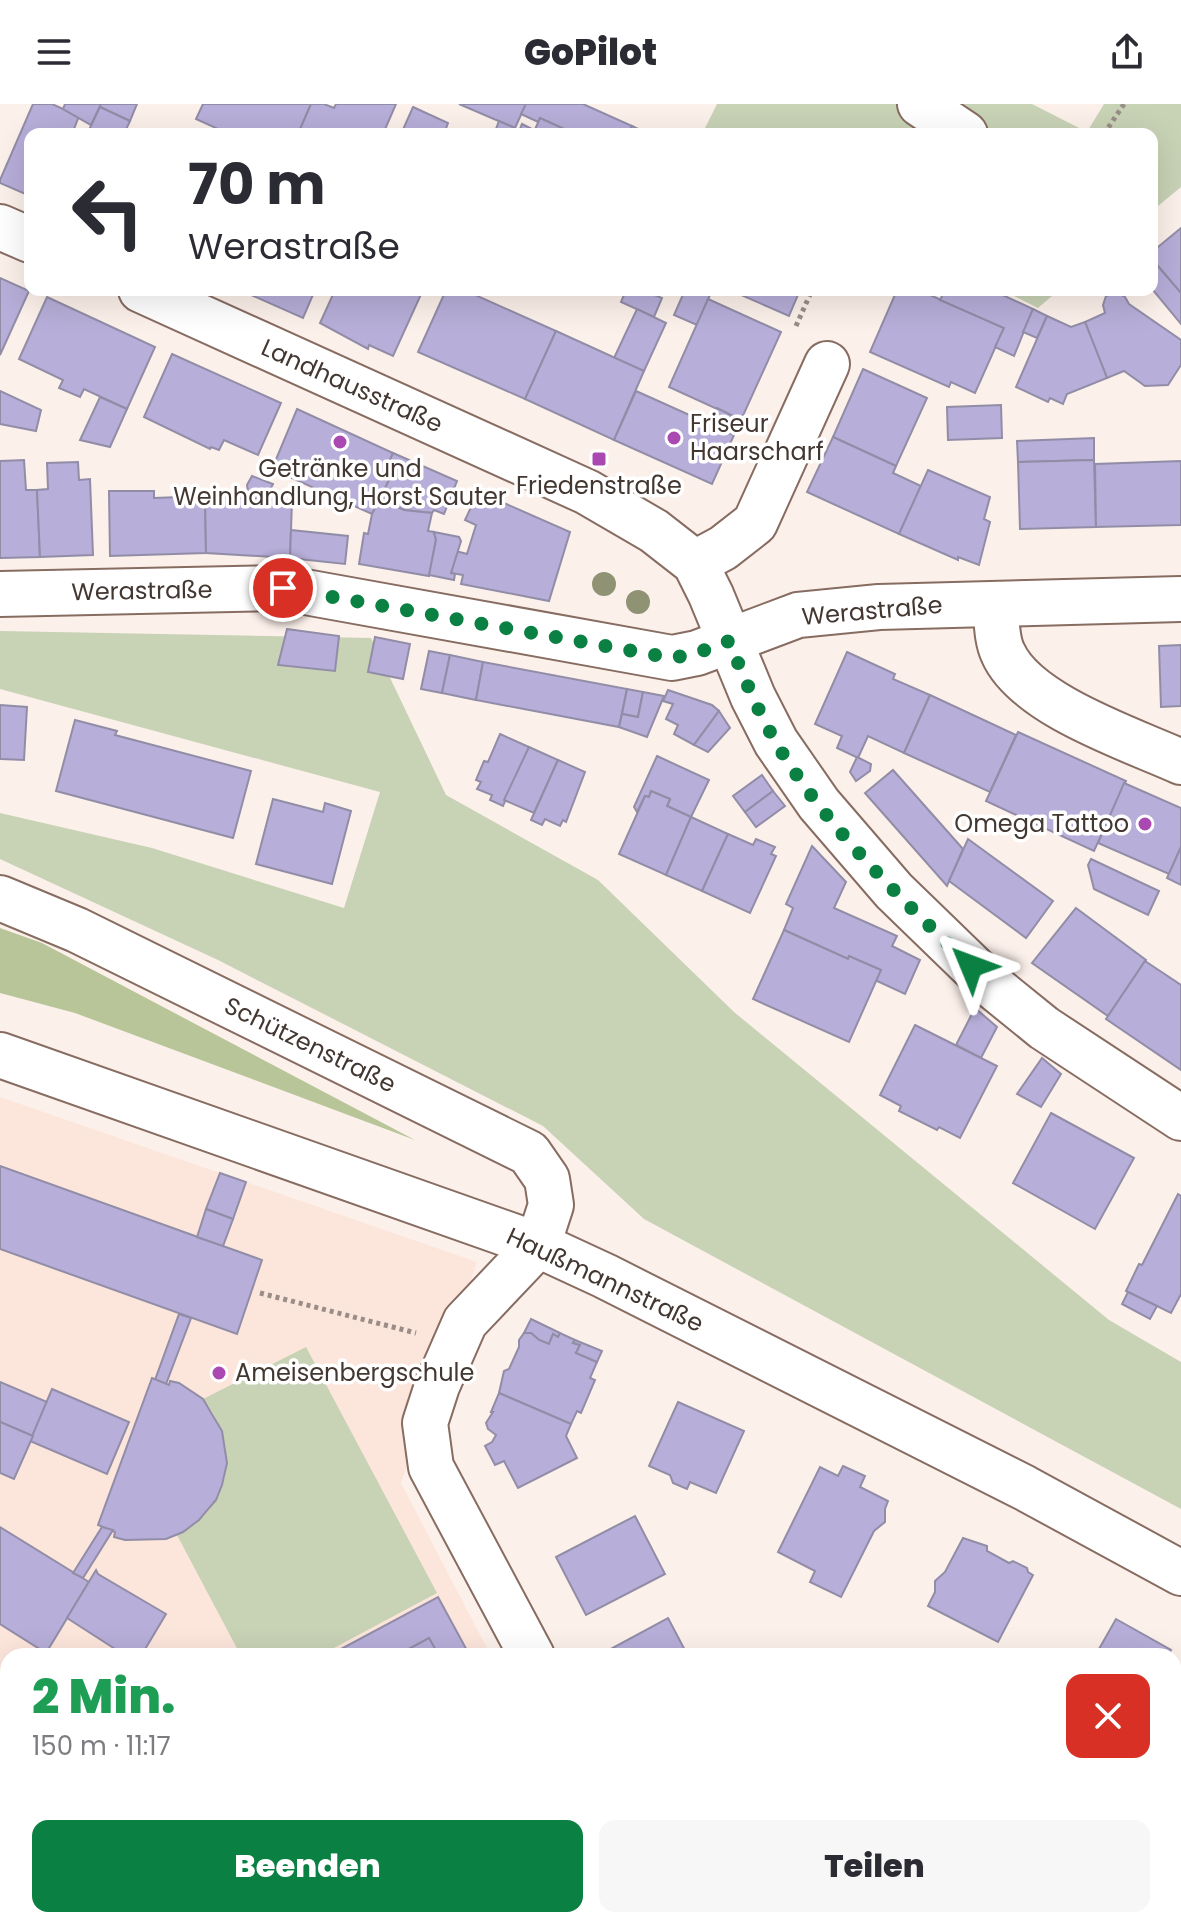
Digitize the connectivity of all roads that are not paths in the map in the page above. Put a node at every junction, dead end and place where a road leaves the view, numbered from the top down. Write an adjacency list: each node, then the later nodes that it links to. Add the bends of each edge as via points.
1 (920, 104): 2 (street)
2 (956, 128)
3 (0, 227): 4 (street)
4 (24, 237)
5 (154, 296): 7 (street, Landhausstraße, via 587,492 654,531)
6 (827, 364): 7 (street, via 755,523)
7 (695, 563): 11 (street, Landhausstraße)
8 (0, 594): 11 (street, Werastraße, via 283,588 672,658)
9 (1181, 599): 10 (street, Werastraße)
10 (995, 604): 11 (street, Werastraße, via 798,615); 12 (street, via 1002,652 1037,694)
11 (729, 641): 15 (street, Landhausstraße, via 776,742 819,804 894,891 1044,1028)
12 (1181, 762)
13 (0, 898): 16 (street, Schützenstraße, via 77,930 529,1153 547,1179 551,1205)
14 (0, 1055): 16 (street, Haußmannstraße)
15 (1181, 1118)
16 (538, 1245): 17 (street, Haußmannstraße, via 1011,1481); 18 (street, via 465,1322 425,1423 431,1467)
17 (1181, 1573)
18 (528, 1648)

